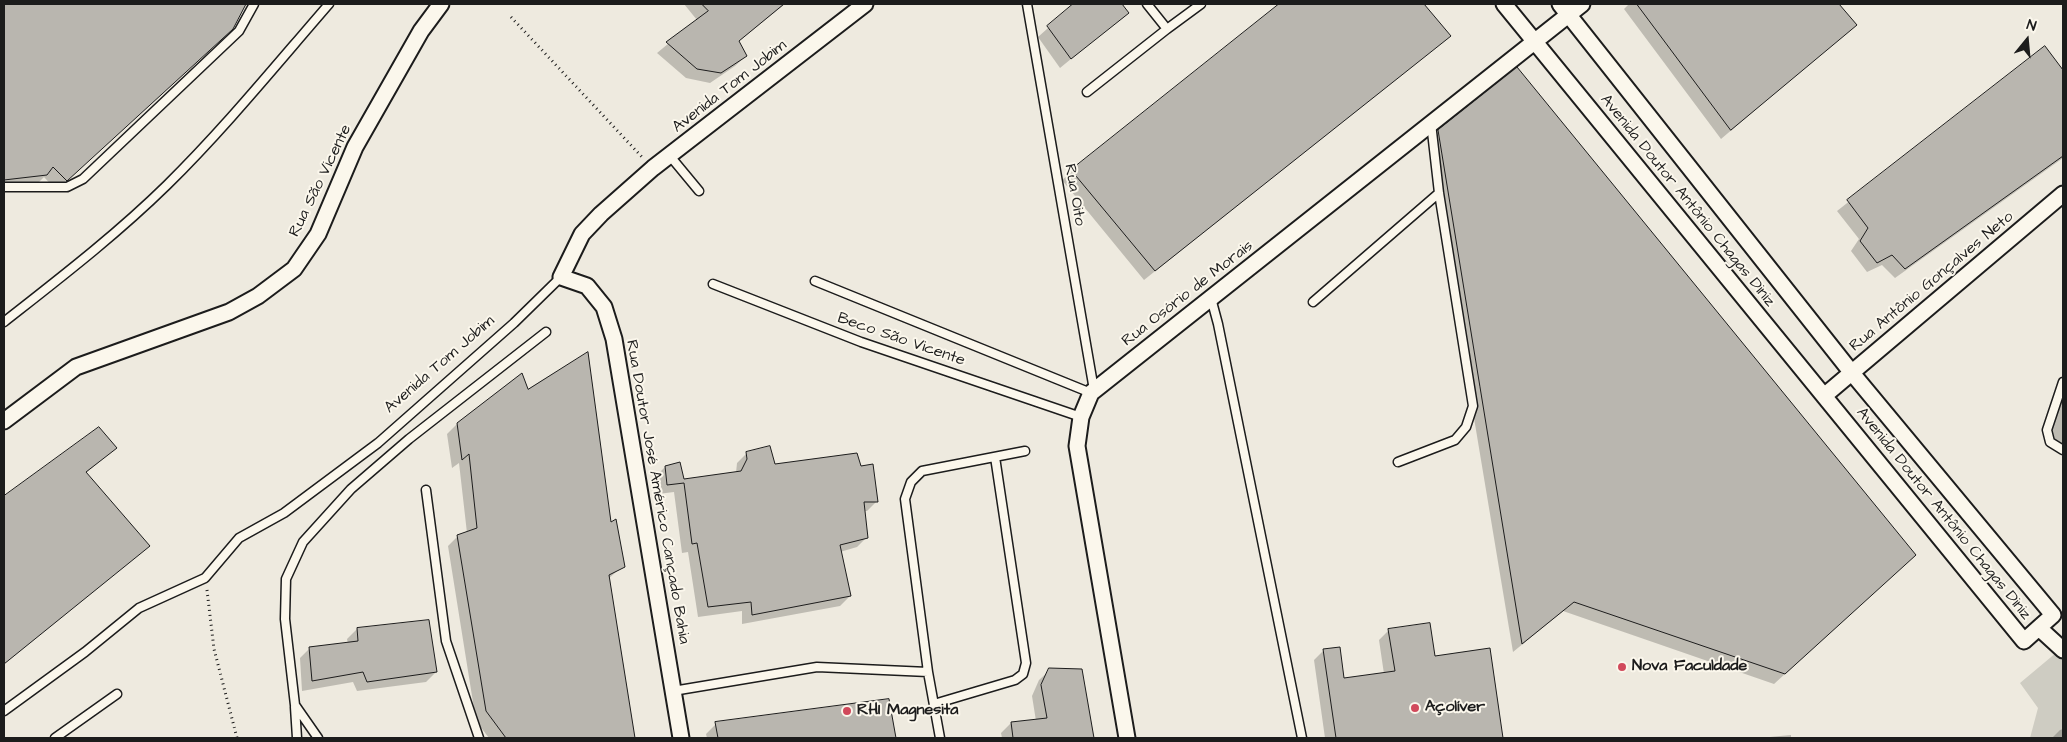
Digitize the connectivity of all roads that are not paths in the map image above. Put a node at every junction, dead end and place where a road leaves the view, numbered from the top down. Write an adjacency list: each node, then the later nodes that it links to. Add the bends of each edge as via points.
1 (254, 4): 16 (lane, via 239,31 83,179 68,187)
2 (329, 4): 25 (lane, via 167,185 97,249)
3 (441, 4): 32 (street, Rua São Vicente, via 420,31 355,147 318,234 294,269 258,296 229,312 76,367)
4 (865, 4): 15 (street, Avenida Tom Jobim)
5 (1027, 4): 29 (lane, Rua Oito)
6 (1147, 4): 11 (lane)
7 (1200, 4): 11 (lane)
8 (1504, 4): 12 (street, Avenida Doutor Antônio Chagas Diniz)
9 (1582, 4): 10 (street, Rua Osório de Morais)
10 (1564, 9): 12 (street, Rua Osório de Morais); 27 (street, Avenida Doutor Antônio Chagas Diniz)
11 (1167, 29): 13 (lane)
12 (1534, 40): 14 (street, Rua Osório de Morais); 30 (street, Avenida Doutor Antônio Chagas Diniz)
13 (1087, 92)
14 (1431, 123): 18 (lane); 23 (street, Rua Osório de Morais)
15 (670, 156): 17 (lane); 20 (street, Avenida Tom Jobim, via 582,234)
16 (4, 186)
17 (699, 191)
18 (1439, 192): 24 (lane); 36 (lane, via 1473,406 1466,427 1455,440)
19 (2063, 194): 27 (street, Rua Antônio Gonçalves Neto)
20 (561, 278): 41 (street, Rua Doutor José Américo Cançado Bahia, via 587,286 604,308 614,339); 45 (lane, Avenida Tom Jobim, via 378,444 284,513 238,538 205,578 139,608)
21 (816, 281): 29 (lane)
22 (712, 284): 31 (lane, Beco São Vicente, via 879,348)
23 (1211, 298): 29 (street, Rua Osório de Morais); 53 (lane)
24 (1313, 302)
25 (4, 322)
26 (546, 332): 44 (lane, via 409,439 352,490 303,542 286,579 285,619)
27 (1852, 373): 30 (street, Rua Antônio Gonçalves Neto); 38 (street, Avenida Doutor Antônio Chagas Diniz, via 2053,615)
28 (2063, 382): 33 (lane, via 2047,430 2050,442)
29 (1092, 392): 31 (street, Rua Osório de Morais)
30 (1824, 396): 38 (street, Avenida Doutor Antônio Chagas Diniz, via 2024,640)
31 (1081, 417): 52 (street, Rua Osório de Morais, via 1077,446)
32 (4, 421)
33 (2063, 450)
34 (1025, 451): 35 (lane)
35 (995, 457): 40 (lane, via 922,471 911,482 904,499); 43 (lane, via 1026,663 1023,674 1015,680)
36 (1398, 462)
37 (426, 490): 49 (lane, via 446,641)
38 (2039, 628): 39 (street)
39 (2063, 650)
40 (928, 672): 41 (lane, via 817,667); 43 (lane)
41 (673, 691): 50 (street, Rua Doutor José Américo Cançado Bahia)
42 (117, 694): 46 (lane)
43 (934, 704): 51 (lane)
44 (295, 705): 47 (lane); 48 (lane)
45 (4, 711)
46 (55, 738)
47 (297, 738)
48 (318, 738)
49 (479, 738)
50 (681, 738)
51 (940, 738)
52 (1127, 738)
53 (1302, 738)

